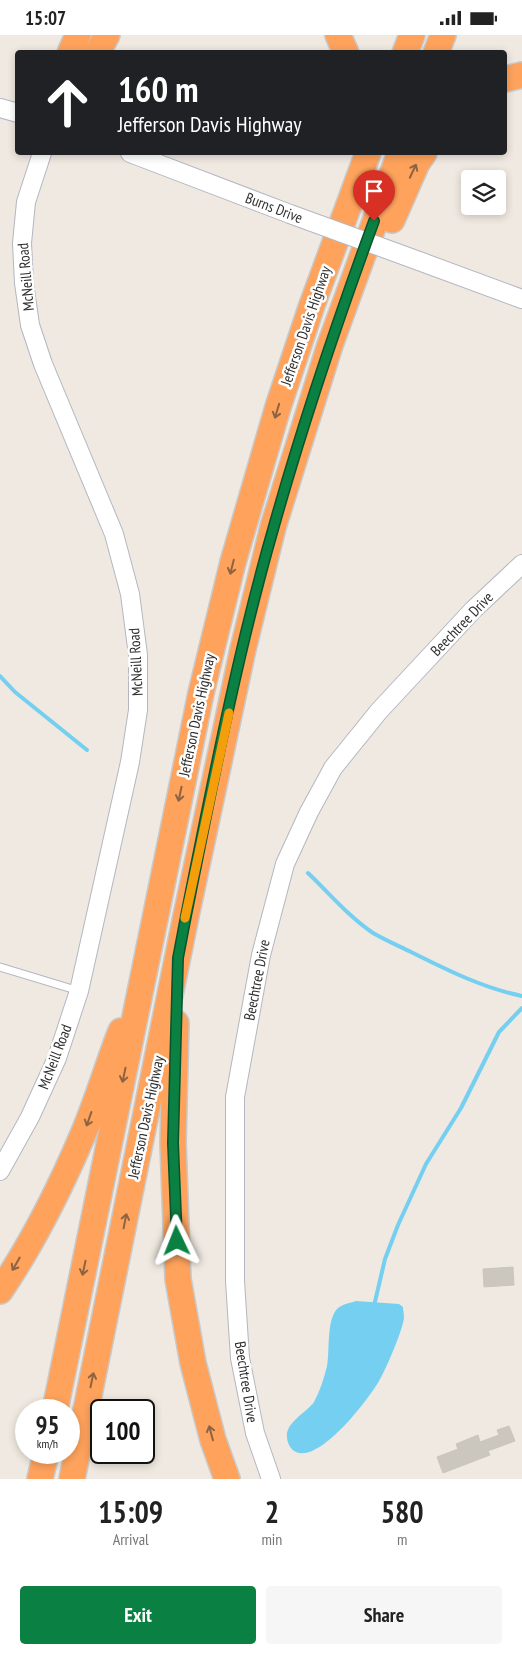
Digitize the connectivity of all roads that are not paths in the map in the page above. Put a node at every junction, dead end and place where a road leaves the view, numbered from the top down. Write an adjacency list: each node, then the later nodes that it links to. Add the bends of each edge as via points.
1 (78, 35): 6 (highway)
2 (108, 35): 7 (highway)
3 (338, 35): 8 (highway)
4 (412, 35): 9 (highway)
5 (443, 35): 10 (highway)
6 (71, 50)
7 (99, 50)
8 (345, 50)
9 (406, 50)
10 (437, 50)
11 (522, 75): 12 (highway)
12 (507, 79)
13 (0, 108): 14 (street)
14 (15, 112)
15 (41, 155): 28 (street, McNeill Road, via 26,201 22,243 30,325 114,534 130,595 138,655 138,711 130,762)
16 (135, 155): 23 (street, Burns Drive, bridge)
17 (349, 155): 21 (highway, via 342,178)
18 (367, 155): 21 (highway, Jefferson Davis Highway)
19 (399, 155): 22 (highway, Jefferson Davis Highway)
20 (423, 155): 22 (highway, one-way to 20, via 388,228)
21 (345, 216): 25 (highway, Jefferson Davis Highway, one-way to 25, via 278,407 233,563 201,693)
22 (362, 256): 26 (highway, Jefferson Davis Highway, via 330,345 273,527 243,649)
23 (522, 299)
24 (522, 564): 36 (street, Beechtree Drive, via 473,610 379,711 333,768 285,864 261,955 235,1097 234,1281 240,1358 255,1433)
25 (148, 958): 30 (highway, one-way to 30, via 84,1131 64,1176); 31 (highway, Jefferson Davis Highway, one-way to 31)
26 (178, 958): 34 (highway, Jefferson Davis Highway, one-way to 26); 35 (highway, one-way to 26, via 193,1363 178,1279 173,1143)
27 (0, 967): 28 (lane)
28 (79, 991): 29 (street, McNeill Road, via 57,1058)
29 (0, 1171)
30 (0, 1291)
31 (57, 1399)
32 (43, 1464): 33 (highway)
33 (40, 1479)
34 (72, 1479)
35 (227, 1479)
36 (271, 1479)

